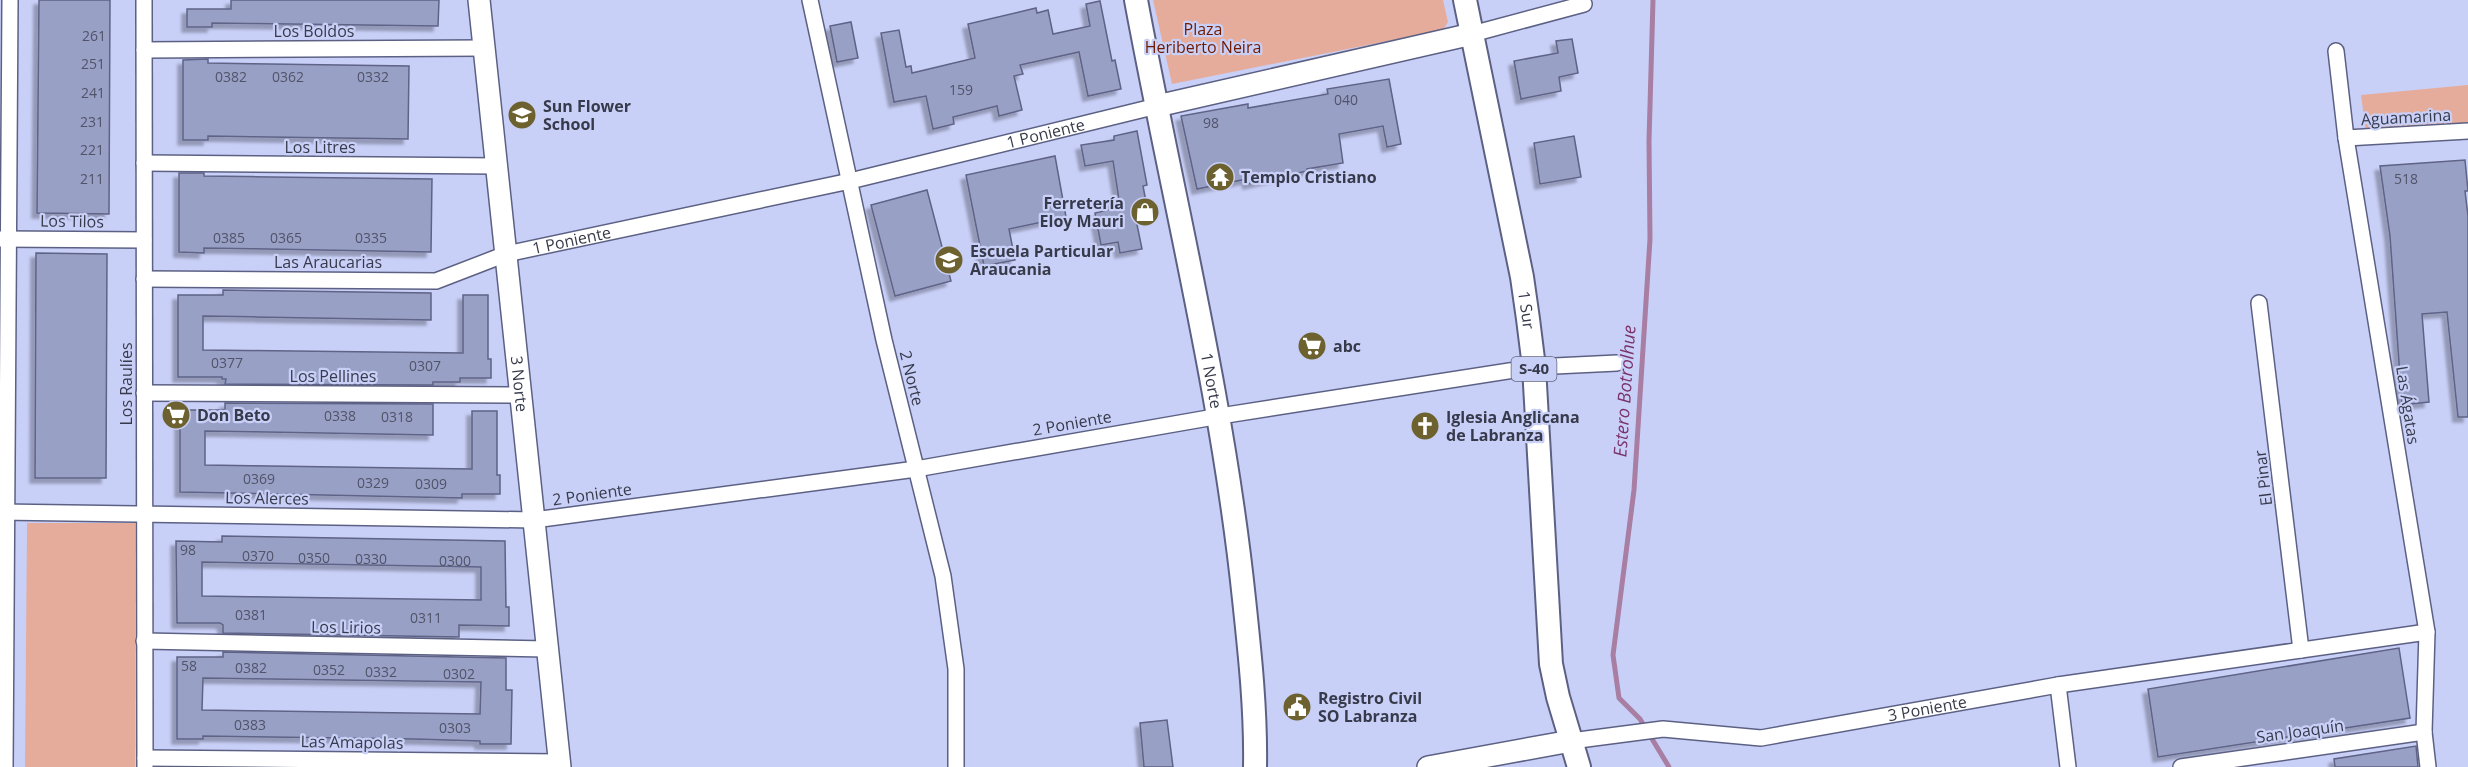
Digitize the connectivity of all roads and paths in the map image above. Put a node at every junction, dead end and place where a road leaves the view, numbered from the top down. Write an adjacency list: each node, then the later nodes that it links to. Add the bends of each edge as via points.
1 (10, 0): 18 (street)
2 (144, 0): 10 (street, Los Raulíes)
3 (479, 0): 9 (street, 3 Norte)
4 (810, 0): 17 (street, 2 Norte)
5 (1136, 0): 12 (main road, 1 Norte)
6 (1466, 0): 8 (main road, 1 Sur / S-40)
7 (1584, 4): 8 (street, 1 Poniente)
8 (1473, 34): 12 (street, 1 Poniente); 24 (main road, 1 Sur / S-40, via 1522,277)
9 (484, 48): 10 (street, Los Boldos); 16 (street, 3 Norte)
10 (144, 50): 15 (street, Los Raulíes)
11 (2336, 51): 14 (street, Las Ágatas)
12 (1157, 106): 17 (street, 1 Poniente); 27 (main road, 1 Norte)
13 (2468, 131): 14 (street, Aguamarina)
14 (2346, 138): 32 (street, Las Ágatas)
15 (144, 163): 16 (street, Los Litres); 19 (street, Los Raulíes)
16 (497, 166): 20 (street, 3 Norte)
17 (850, 181): 20 (street, 1 Poniente); 28 (street, 2 Norte)
18 (3, 239): 19 (street, Los Tilos); 29 (street)
19 (144, 240): 21 (street, Los Raulíes)
20 (506, 254): 21 (street, Las Araucarias, via 436,281); 26 (street, 3 Norte)
21 (144, 279): 25 (street, Los Raulíes)
22 (2259, 303): 35 (street, El Pinar)
23 (1617, 363): 24 (street, 2 Poniente)
24 (1534, 367): 27 (street, 2 Poniente); 38 (main road, 1 Sur / S-40, via 1551,664)
25 (144, 393): 26 (street, Los Pellines); 30 (street, Los Raulíes)
26 (521, 395): 31 (street, 3 Norte)
27 (1220, 416): 28 (street, 2 Poniente); 43 (main road, 1 Norte, via 1249,642)
28 (916, 469): 31 (street, 2 Poniente); 42 (street, 2 Norte, via 943,576 956,669)
29 (3, 512): 30 (street, Los Alerces); 41 (street)
30 (144, 514): 31 (street, Los Alerces); 33 (street, Los Raulíes)
31 (534, 520): 34 (street, 3 Norte)
32 (2427, 632): 35 (street, 3 Poniente); 37 (street, Las Ágatas)
33 (144, 641): 34 (street, Los Lirios); 39 (street, Los Raulíes)
34 (547, 649): 40 (street, 3 Norte)
35 (2301, 650): 36 (street, 3 Poniente)
36 (2058, 685): 38 (street, 3 Poniente, via 1761,738 1663,729); 46 (street)
37 (2424, 732): 47 (street, San Joaquín); 48 (street, Las Ágatas)
38 (1571, 741): 44 (street, 3 Poniente); 45 (main road, 1 Sur / S-40)
39 (145, 763): 40 (street, Las Amapolas)
40 (559, 764)
41 (4, 767)
42 (956, 767)
43 (1255, 767)
44 (1428, 767)
45 (1579, 767)
46 (2068, 767)
47 (2181, 767)
48 (2428, 767)

